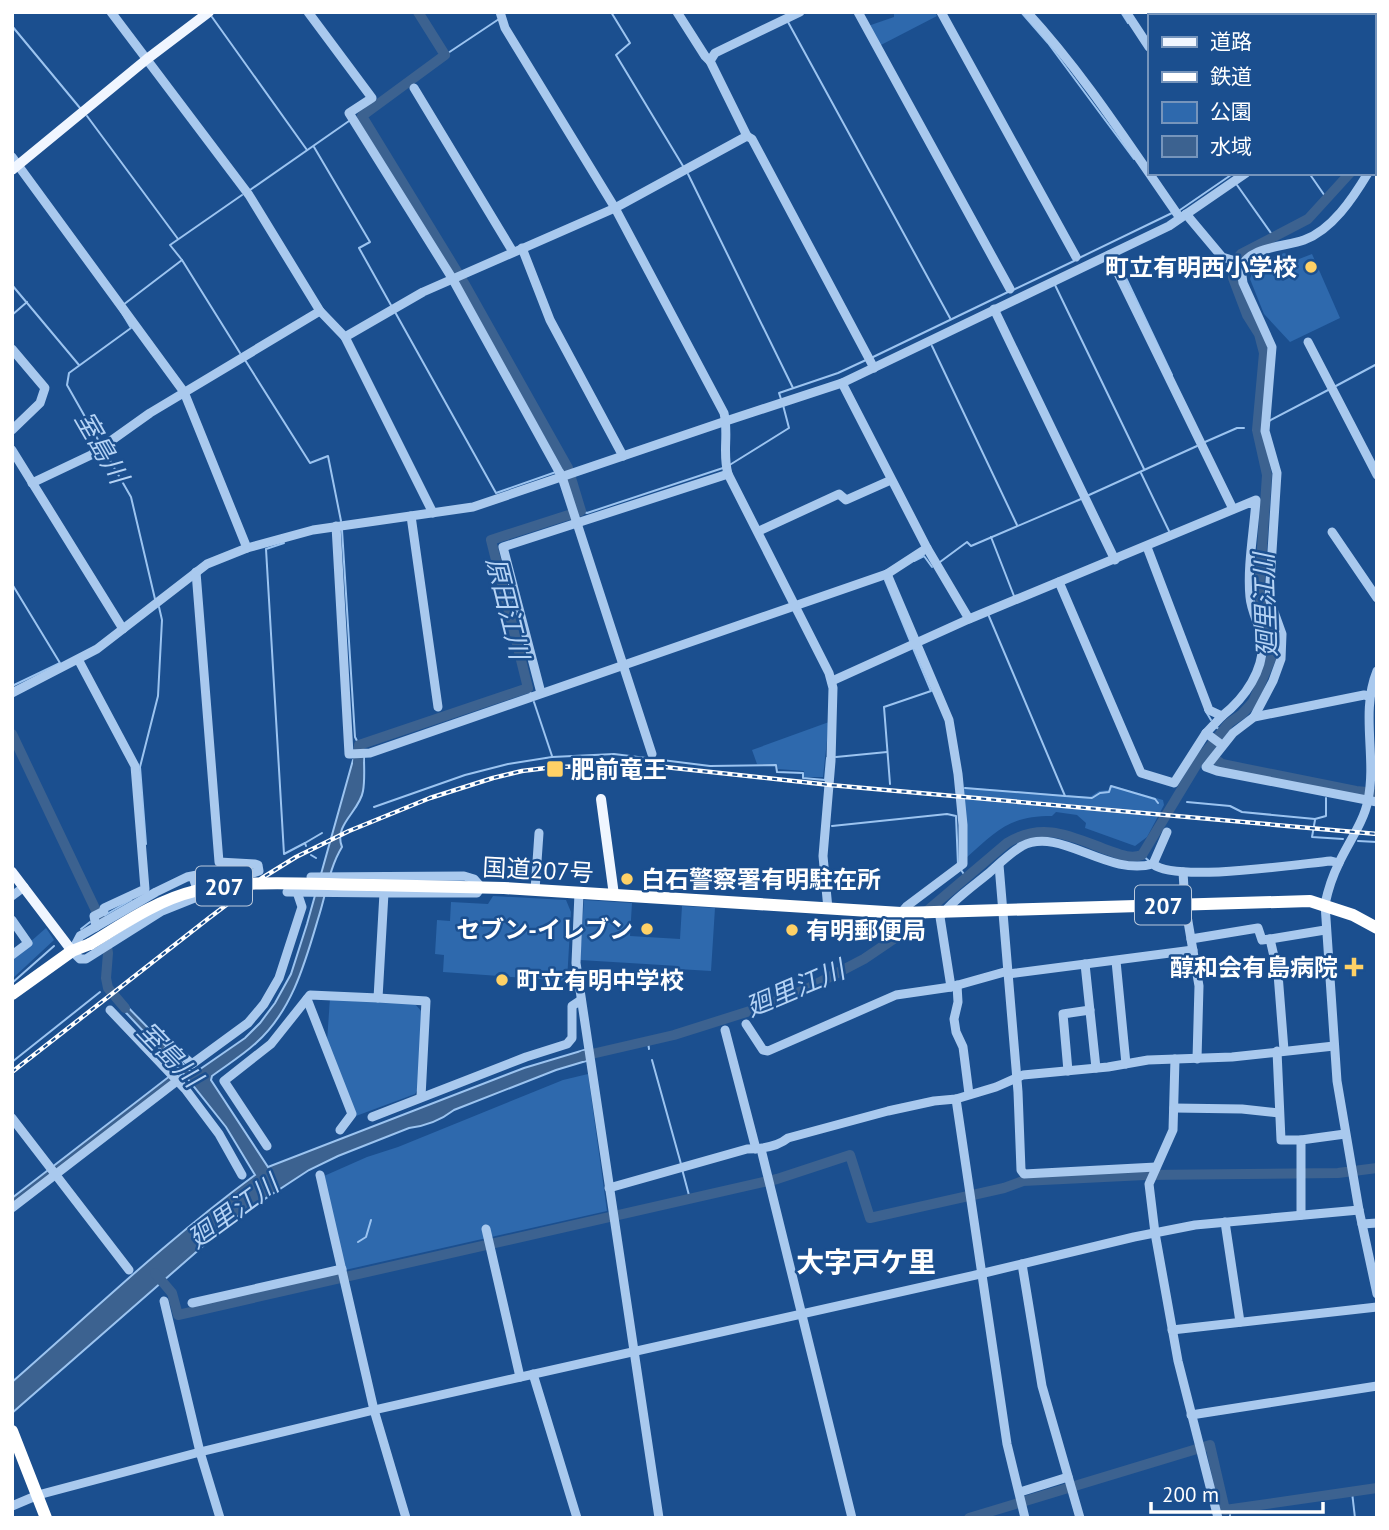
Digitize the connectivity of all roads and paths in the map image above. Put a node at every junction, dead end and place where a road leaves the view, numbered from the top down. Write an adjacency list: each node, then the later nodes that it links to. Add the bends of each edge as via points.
1 (111, 12): 12 (street)
2 (209, 12): 12 (main road)
3 (308, 12): 27 (street, via 372,97 349,113)
4 (677, 12): 13 (street)
5 (800, 12): 13 (street, via 715,53)
6 (858, 12): 28 (street)
7 (942, 12): 25 (street)
8 (1027, 12): 17 (street)
9 (1126, 12): 11 (street)
10 (501, 16): 21 (street)
11 (1148, 45)
12 (147, 59): 16 (main road); 30 (street, via 247,192)
13 (710, 61): 15 (street)
14 (414, 88): 23 (street)
15 (747, 136): 21 (street); 34 (street)
16 (14, 164): 36 (street)
17 (1148, 169)
18 (1152, 175): 22 (street)
19 (1366, 175): 26 (street, via 1325,229 1301,242 1258,252)
20 (1237, 177): 22 (street)
21 (615, 208): 23 (street); 37 (street)
22 (1180, 214): 24 (street); 26 (street, via 1222,257)
23 (517, 250): 27 (street); 40 (street)
24 (1109, 255): 29 (street); 46 (street)
25 (1076, 257)
26 (1242, 263): 74 (street, via 1243,283 1272,347 1266,420 1277,473 1269,598 1282,635 1281,659)
27 (453, 277): 31 (street); 42 (street)
28 (1010, 289)
29 (994, 309): 34 (street); 56 (street)
30 (320, 311): 31 (street); 36 (street)
31 (345, 337): 47 (street)
32 (1308, 342): 43 (street)
33 (12, 349): 38 (street, via 45,388 40,402)
34 (870, 361): 35 (street)
35 (842, 383): 37 (street); 44 (street)
36 (184, 391): 45 (street, via 103,448); 53 (street)
37 (726, 421): 40 (street); 41 (street)
38 (12, 430)
39 (12, 450): 45 (street)
40 (623, 456): 42 (street)
41 (727, 469): 49 (street); 51 (street)
42 (560, 473): 47 (street, via 473,507); 49 (street)
43 (1377, 475)
44 (891, 480): 51 (street, via 846,500 839,495); 54 (street)
45 (32, 483): 63 (street)
46 (1233, 509): 55 (street); 73 (street, via 1256,500 1249,595 1262,649 1246,692)
47 (433, 513): 48 (street)
48 (411, 516): 50 (street); 72 (street)
49 (578, 523): 66 (street); 70 (street, via 503,547)
50 (339, 526): 53 (street); 70 (street, via 349,754 370,753)
51 (759, 531): 61 (street)
52 (1332, 533): 60 (street)
53 (247, 548): 57 (street)
54 (927, 548): 58 (street); 62 (street)
55 (1144, 548): 56 (street); 73 (street, via 1209,710)
56 (1115, 560): 59 (street)
57 (196, 572): 63 (street); 88 (street, via 219,862 255,863 259,868 257,873 212,872)
58 (888, 576): 61 (street); 64 (street)
59 (1059, 582): 62 (street); 75 (street, via 1141,773 1174,783)
60 (1377, 598)
61 (796, 606): 66 (street); 68 (street)
62 (969, 619): 64 (street)
63 (123, 629): 65 (street)
64 (913, 645): 68 (street); 102 (street, via 950,725 963,825 963,864)
65 (79, 660): 69 (street); 103 (street, via 135,766 145,889 104,908)
66 (624, 668): 70 (street); 77 (street)
67 (1377, 671): 71 (street)
68 (831, 681): 99 (street, via 830,785 823,856)
69 (12, 694)
70 (535, 696)
71 (1369, 696): 74 (street); 78 (street)
72 (438, 707)
73 (1222, 716): 75 (street)
74 (1254, 717): 76 (street)
75 (1206, 733): 76 (street)
76 (1222, 745): 80 (street, via 1206,767)
77 (652, 754)
78 (1374, 770): 80 (street)
79 (601, 799): 95 (main road)
80 (1372, 801): 84 (street)
81 (1167, 832): 83 (street)
82 (539, 833): 92 (street)
83 (1154, 862): 85 (street, via 1122,867 1042,841 1022,846); 87 (street, via 1158,869)
84 (1339, 863): 87 (street); 98 (street)
85 (999, 865): 100 (street); 101 (street)
86 (12, 872): 90 (main road)
87 (1183, 872): 97 (street)
88 (193, 877): 103 (street); 110 (street, via 197,897)
89 (311, 877): 91 (street, via 464,876)
90 (24, 887): 96 (street); 112 (main road)
91 (481, 887): 92 (highway, 国道207号 / 207); 93 (street, via 477,893); 110 (highway, 国道207号 / 207, bridge, via 217,887 144,912)
92 (535, 890): 94 (highway, 国道207号 / 207)
93 (384, 893): 119 (street); 127 (street, via 297,892 302,907 279,978 264,1004 248,1023 192,1064)
94 (579, 893): 95 (highway, 国道207号 / 207); 121 (street, via 576,963)
95 (614, 895): 99 (highway, 国道207号 / 207)
96 (12, 896)
97 (1185, 904): 98 (highway, 国道207号 / 207); 100 (highway, 国道207号 / 207); 108 (street)
98 (1325, 904): 106 (highway, 国道207号 / 207); 107 (street)
99 (828, 909): 102 (highway, 国道207号 / 207)
100 (1002, 910): 101 (highway, 国道207号 / 207); 116 (street)
101 (944, 912): 102 (highway, 国道207号 / 207); 117 (street, via 940,920)
102 (901, 913)
103 (107, 915): 105 (street); 105 (street, via 94,916)
104 (12, 920): 113 (street, via 28,943)
105 (96, 927): 112 (street, via 80,936)
106 (1377, 928)
107 (1325, 930): 109 (street); 128 (street)
108 (1191, 939): 109 (street, via 1258,928 1262,940); 111 (street)
109 (1270, 939): 130 (street, via 1278,974)
110 (95, 947): 112 (highway, 国道207号 / 207)
111 (1193, 950): 114 (street); 133 (street, via 1199,986)
112 (72, 951): 118 (highway, 国道207号 / 207)
113 (12, 955)
114 (1116, 961): 115 (street); 134 (street)
115 (1085, 964): 116 (street); 123 (street)
116 (1008, 972): 117 (street); 138 (street)
117 (954, 986): 124 (street, via 896,995 768,1051); 139 (street, via 958,1002 954,1019)
118 (12, 994)
119 (378, 998): 120 (street, via 310,995); 140 (street, via 426,1001)
120 (307, 999): 146 (street, via 352,1114); 149 (street, via 271,1044 223,1081)
121 (581, 1000): 140 (street, via 572,1006 571,1042); 155 (street)
122 (110, 1010): 137 (street)
123 (1090, 1010): 135 (street); 136 (street, via 1063,1014)
124 (746, 1024)
125 (725, 1030): 150 (street)
126 (162, 1037): 127 (street)
127 (172, 1046): 131 (street)
128 (1334, 1046): 130 (street); 147 (street)
129 (152, 1048): 131 (street)
130 (1280, 1051): 133 (street); 143 (street)
131 (161, 1057): 137 (street)
132 (1175, 1059): 133 (street); 134 (street); 142 (street)
133 (1197, 1059)
134 (1126, 1064): 135 (street)
135 (1096, 1068): 136 (street)
136 (1068, 1071): 138 (street)
137 (175, 1075): 151 (street); 153 (street, via 219,1134)
138 (1015, 1077): 139 (street); 152 (street, via 1024,1174)
139 (969, 1094): 141 (street)
140 (421, 1097): 144 (street)
141 (956, 1099): 150 (street, via 888,1111); 167 (street)
142 (1174, 1108): 143 (street); 152 (street, via 1171,1138)
143 (1279, 1113): 148 (street, via 1282,1140)
144 (372, 1117)
145 (12, 1118): 151 (street)
146 (340, 1130)
147 (1345, 1134): 148 (street); 157 (street)
148 (1301, 1140): 158 (street)
149 (267, 1146)
150 (758, 1149): 155 (street); 172 (street)
151 (52, 1171): 156 (street); 165 (street)
152 (1153, 1172): 163 (street, via 1149,1184)
153 (242, 1175)
154 (320, 1175): 166 (street)
155 (609, 1188): 175 (street)
156 (12, 1208)
157 (1359, 1210): 158 (street); 161 (street)
158 (1301, 1215): 159 (street)
159 (1225, 1222): 163 (street); 173 (street)
160 (1377, 1223): 161 (street)
161 (1362, 1224): 168 (street)
162 (486, 1229): 177 (street)
163 (1155, 1233): 164 (street); 174 (street)
164 (1022, 1264): 167 (street); 183 (street, via 1042,1386)
165 (129, 1270)
166 (343, 1274): 170 (street); 179 (street)
167 (980, 1275): 172 (street); 185 (street, via 1007,1444)
168 (1377, 1294)
169 (164, 1301): 182 (street)
170 (192, 1303)
171 (1377, 1307): 173 (street)
172 (802, 1314): 175 (street); 192 (street)
173 (1240, 1322): 174 (street)
174 (1172, 1330): 180 (street)
175 (634, 1350): 176 (street); 191 (street)
176 (533, 1374): 177 (street); 190 (street)
177 (520, 1377): 179 (street)
178 (1377, 1386): 180 (street)
179 (374, 1410): 182 (street); 189 (street)
180 (1191, 1415): 195 (street)
181 (12, 1431): 184 (highway)
182 (200, 1452): 184 (street); 188 (street)
183 (1070, 1483): 185 (street); 194 (street)
184 (38, 1495): 186 (street); 187 (highway)
185 (1021, 1497): 193 (street)
186 (12, 1506)
187 (46, 1518)
188 (220, 1518)
189 (406, 1518)
190 (578, 1518)
191 (659, 1518)
192 (852, 1518)
193 (1025, 1518)
194 (1080, 1518)
195 (1218, 1518)

